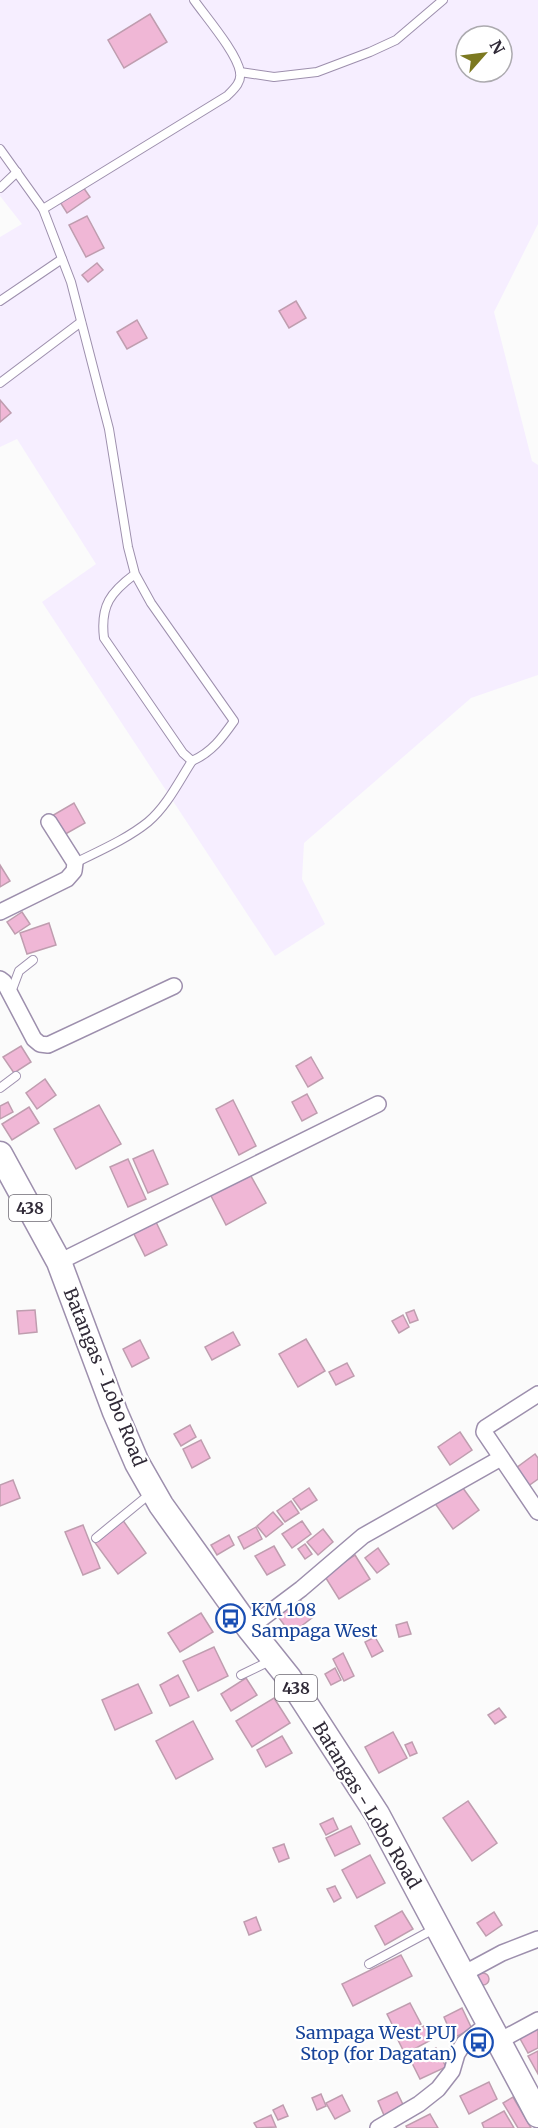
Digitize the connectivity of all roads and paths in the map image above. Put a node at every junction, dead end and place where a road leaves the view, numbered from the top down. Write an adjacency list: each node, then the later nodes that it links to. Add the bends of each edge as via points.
1 (194, 0): 3 (lane)
2 (443, 0): 3 (lane, via 396,40 317,72 274,77)
3 (240, 72): 7 (lane, via 237,86 227,96)
4 (0, 149): 5 (lane)
5 (17, 172): 6 (lane); 7 (lane)
6 (0, 188)
7 (43, 209): 8 (lane)
8 (62, 259): 9 (lane); 10 (lane)
9 (0, 301)
10 (81, 322): 11 (lane); 12 (lane, via 109,429)
11 (0, 383)
12 (135, 574): 13 (lane, via 118,586 106,602 104,638); 13 (lane, via 234,721 219,742)
13 (192, 761): 15 (lane, via 165,804 149,821)
14 (49, 822): 15 (street)
15 (75, 863): 16 (street, via 67,879)
16 (0, 912)
17 (33, 960): 18 (lane, via 19,971 13,987)
18 (4, 985): 19 (street, via 34,1039 48,1045)
19 (174, 986)
20 (16, 1076): 21 (lane)
21 (0, 1088)
22 (378, 1104): 24 (street)
23 (0, 1154): 24 (main road, Batangas - Lobo Road / 438)
24 (59, 1262): 27 (main road, Batangas - Lobo Road / 438, via 115,1412)
25 (538, 1395): 26 (street, via 485,1428)
26 (501, 1458): 28 (street); 30 (street, via 363,1536)
27 (153, 1492): 29 (lane); 30 (main road, Batangas - Lobo Road / 438)
28 (538, 1512)
29 (96, 1538)
30 (249, 1628): 31 (main road, Batangas - Lobo Road / 438)
31 (273, 1659): 32 (lane); 33 (main road, Batangas - Lobo Road / 438, via 377,1814)
32 (241, 1676)
33 (438, 1927): 35 (lane); 36 (main road, Batangas - Lobo Road / 438)
34 (538, 1939): 36 (street)
35 (369, 1964)
36 (462, 1974): 38 (main road, Batangas - Lobo Road / 438)
37 (538, 2020): 38 (street)
38 (494, 2032): 39 (main road, Batangas - Lobo Road / 438); 40 (street, via 464,2043 452,2071 438,2089)
39 (535, 2104)
40 (378, 2128)

